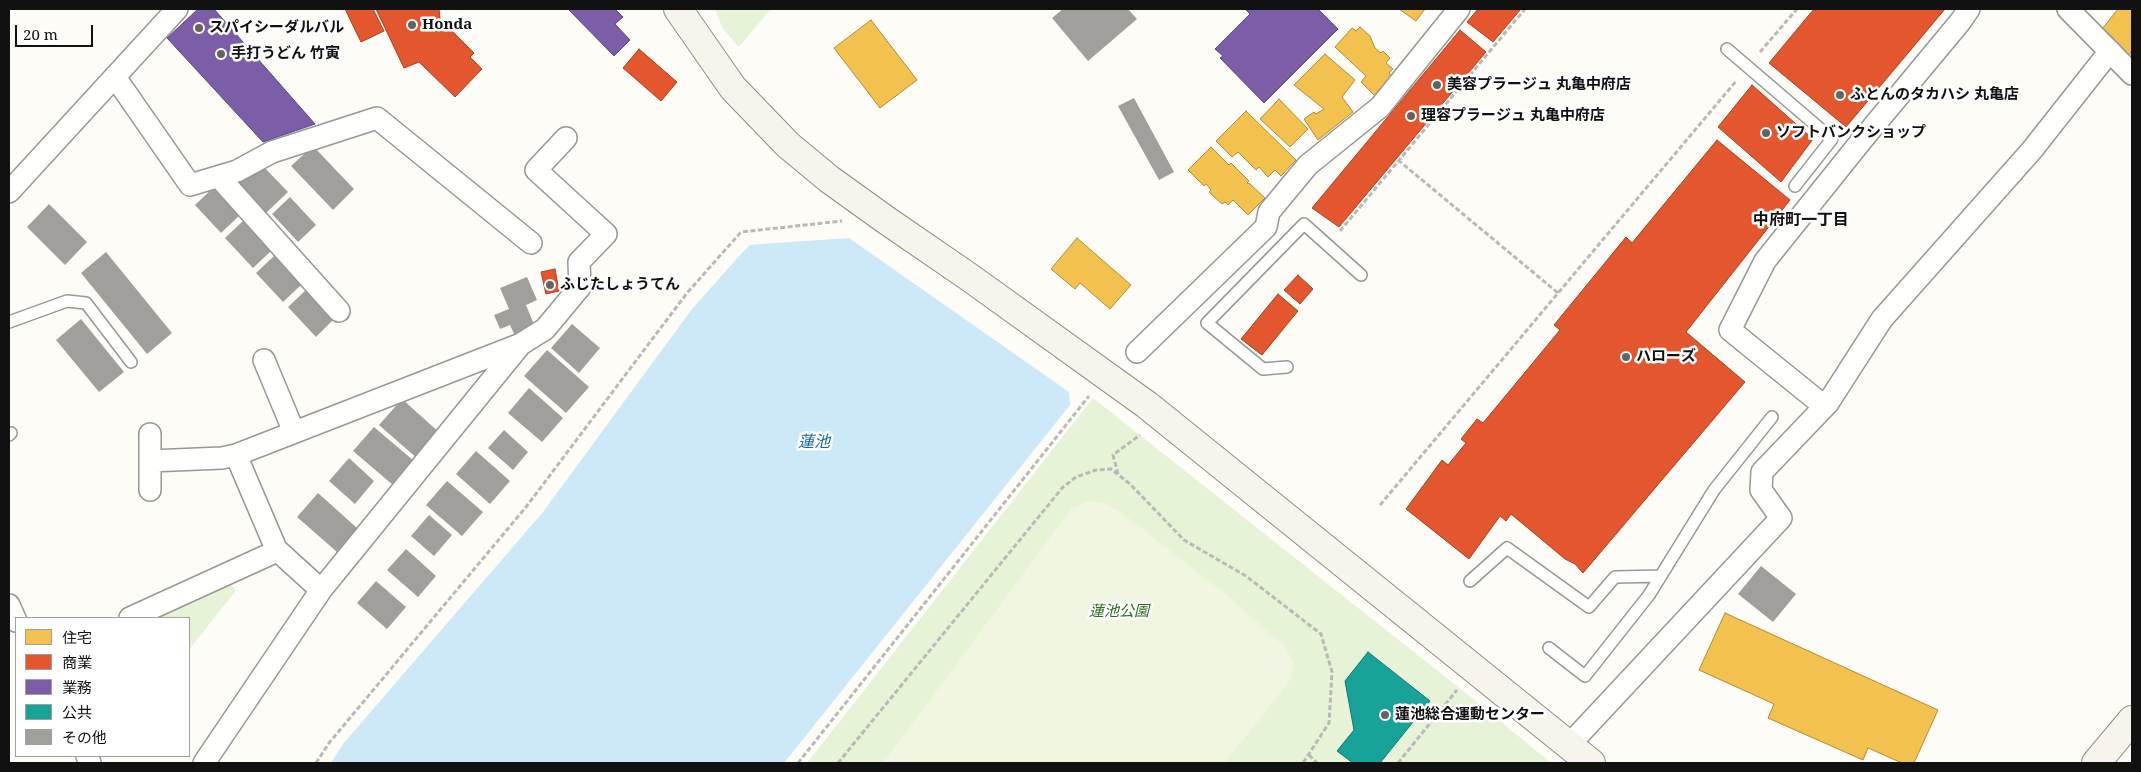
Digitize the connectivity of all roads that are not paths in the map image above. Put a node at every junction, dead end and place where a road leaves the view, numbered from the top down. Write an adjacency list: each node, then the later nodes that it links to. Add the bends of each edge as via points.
1 (177, 9): 9 (street)
2 (678, 9): 39 (street, via 733,88 788,146 829,179 1147,405)
3 (1459, 9): 19 (street, via 1380,108 1308,165 1269,212 1266,226)
4 (1969, 9): 23 (street, via 1765,261 1730,330)
5 (2068, 9): 7 (street)
6 (1728, 48): 12 (lane, via 1832,139)
7 (2110, 51): 8 (street); 23 (street, via 2032,150 1882,320)
8 (2132, 74)
9 (115, 77): 11 (street, via 190,185); 13 (street)
10 (566, 138): 18 (street, via 536,170 606,234 579,262 580,287 545,329)
11 (219, 177): 14 (street, via 272,152 377,118); 16 (street)
12 (1795, 186)
13 (9, 192)
14 (531, 243)
15 (1361, 274): 22 (lane, via 1304,224 1207,323 1263,369)
16 (338, 311)
17 (9, 322): 21 (lane, via 67,301 86,303)
18 (521, 344): 25 (street); 33 (street)
19 (1137, 352)
20 (264, 360): 25 (street)
21 (131, 362)
22 (1286, 367)
23 (1824, 406): 39 (street, via 1762,472 1761,490 1781,518)
24 (1772, 417): 31 (lane, via 1714,490)
25 (294, 432): 27 (street)
26 (150, 434): 28 (street)
27 (236, 454): 28 (street, via 222,458); 30 (street)
28 (150, 461): 29 (street)
29 (150, 490)
30 (277, 550): 33 (street); 35 (street)
31 (1661, 576): 32 (lane, via 1615,576 1589,607 1507,548); 37 (lane, via 1585,676)
32 (1470, 581)
33 (321, 590): 40 (street)
34 (9, 604): 36 (street)
35 (132, 617)
36 (15, 619)
37 (1549, 648)
38 (2132, 720): 42 (street)
39 (1569, 745): 41 (street)
40 (204, 763)
41 (1591, 763)
42 (2096, 763)

